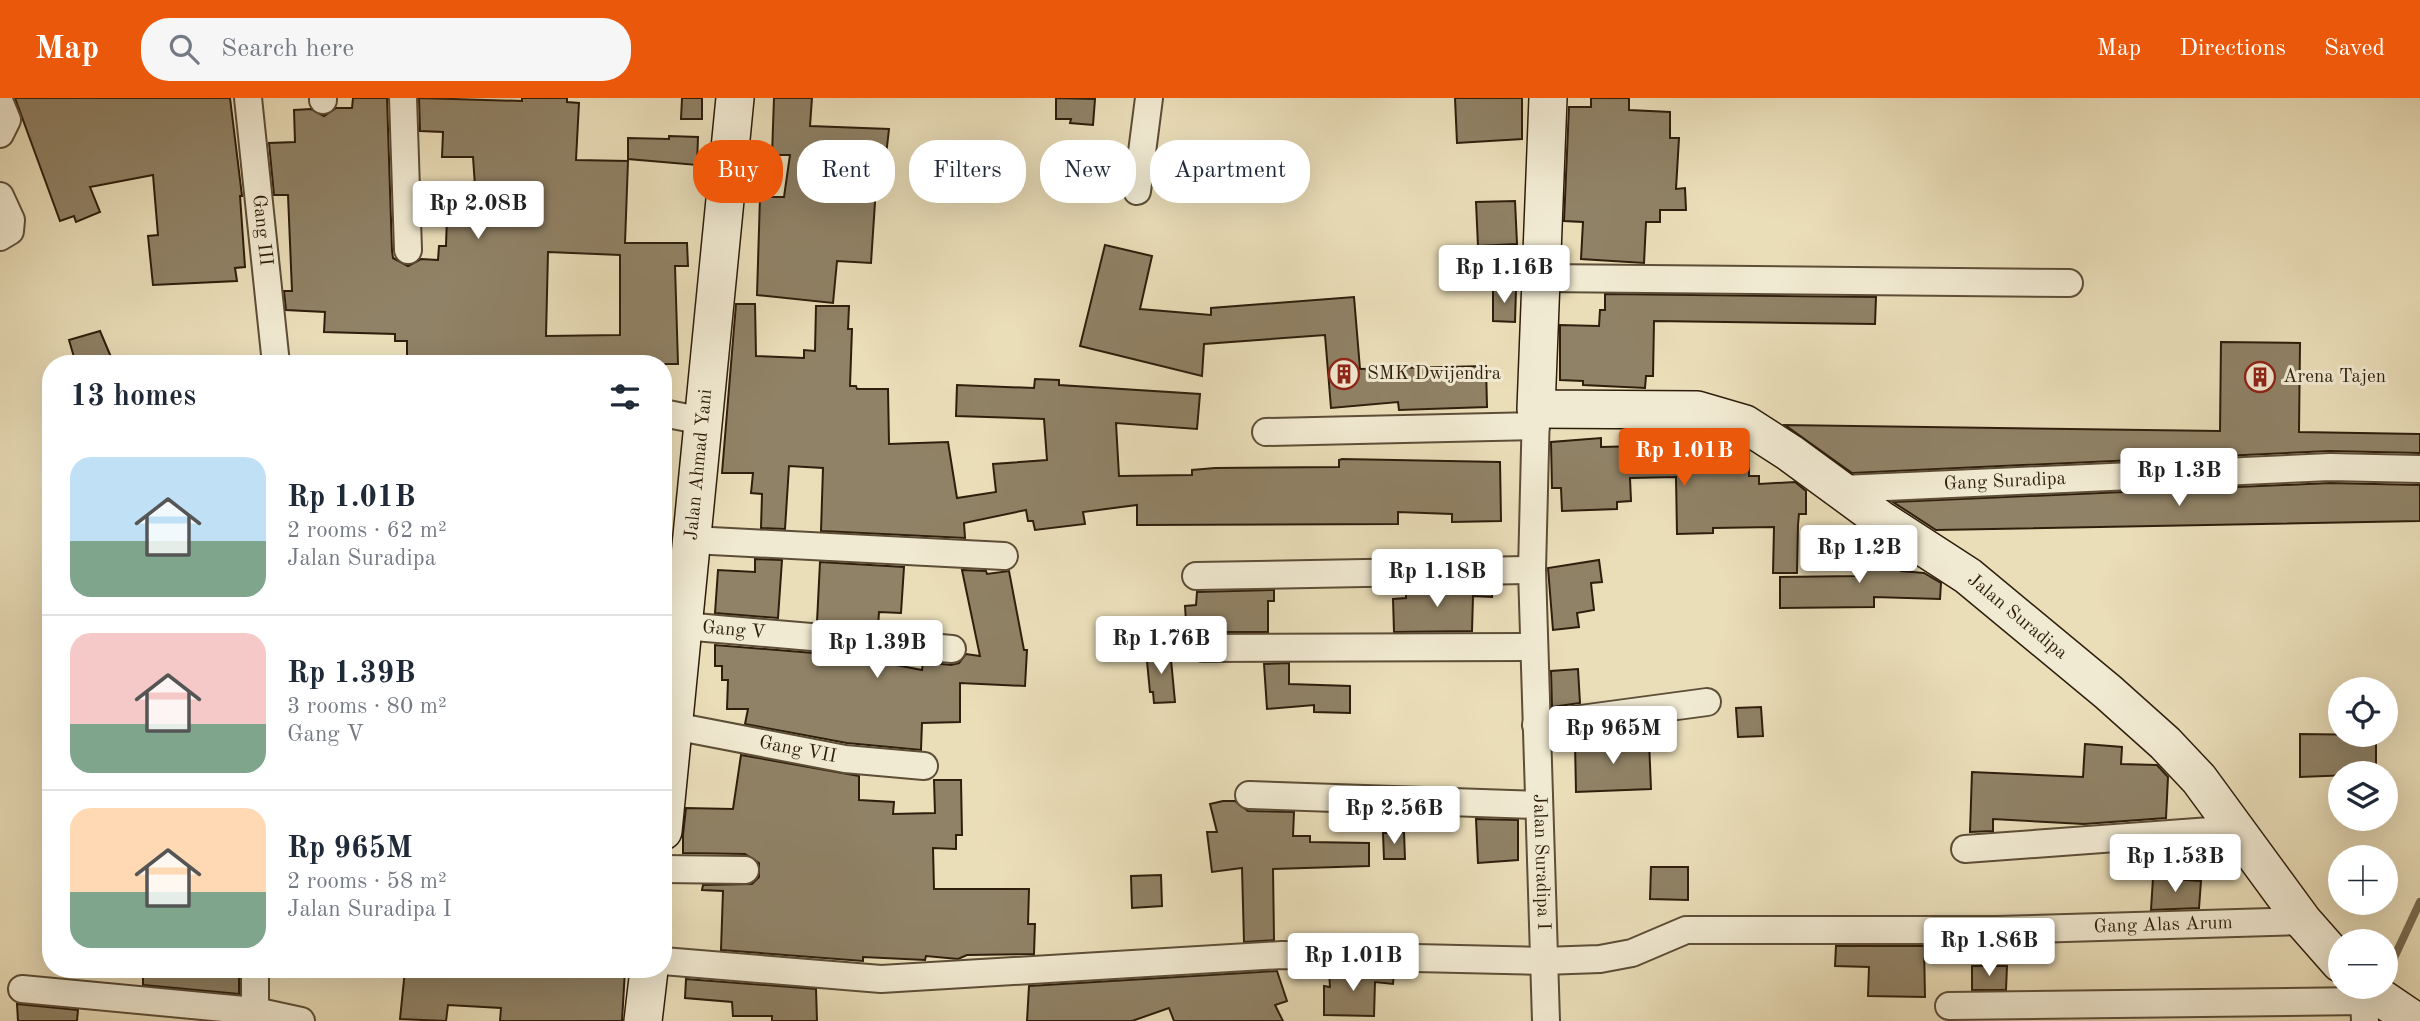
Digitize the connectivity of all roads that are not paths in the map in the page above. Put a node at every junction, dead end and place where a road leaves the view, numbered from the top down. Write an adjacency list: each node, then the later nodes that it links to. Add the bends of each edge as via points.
1 (248, 98): 14 (street, Gang III)
2 (403, 98): 11 (street)
3 (734, 98): 17 (street, Jalan Ahmad Yani)
4 (1149, 98): 8 (street)
5 (1548, 98): 12 (street)
6 (0, 103): 7 (street, via 7,120)
7 (0, 134)
8 (1137, 191)
9 (0, 196): 10 (street, via 12,223 10,231)
10 (0, 237)
11 (408, 250)
12 (1542, 278): 13 (street); 16 (street)
13 (2070, 284)
14 (274, 355)
15 (672, 415): 17 (street)
16 (1536, 417): 18 (street); 20 (street, Jalan Suradipa, via 1675,408 1718,414 1745,424); 23 (street, Jalan Suradipa I)
17 (704, 421): 21 (street, Jalan Ahmad Yani)
18 (1266, 432)
19 (2420, 469): 20 (street, Gang Suradipa, via 2330,467)
20 (1842, 489): 36 (street, Jalan Suradipa, via 1968,576 2108,692 2199,779)
21 (692, 540): 22 (street); 25 (street, Jalan Ahmad Yani)
22 (1004, 556)
23 (1532, 570): 24 (street); 26 (street, Jalan Suradipa I)
24 (1196, 576)
25 (684, 626): 28 (street, Gang V); 31 (street, Jalan Ahmad Yani)
26 (1534, 647): 27 (street); 30 (street, Jalan Suradipa I)
27 (1203, 648)
28 (953, 649)
29 (1707, 702): 30 (street)
30 (1536, 725): 35 (street, Jalan Suradipa I)
31 (674, 726): 32 (street, Jalan Ahmad Yani); 33 (street, Gang VII, via 823,756)
32 (672, 745)
33 (923, 766)
34 (1249, 795): 35 (street)
35 (1537, 805): 42 (street, Jalan Suradipa I)
36 (2238, 829): 37 (street); 40 (street, Jalan Suradipa)
37 (1965, 849)
38 (672, 869): 39 (street)
39 (746, 870)
40 (2303, 921): 41 (street, Jalan Suradipa); 42 (street, Gang Alas Arum, via 1938,930 1686,930 1632,953)
41 (2328, 949)
42 (1543, 961): 43 (street, Gang Alas Arum, via 1282,955 881,979); 52 (street, Jalan Suradipa I)
43 (672, 962)
44 (256, 978): 49 (street)
45 (648, 978): 51 (street)
46 (22, 989): 49 (street)
47 (2364, 999): 48 (street); 53 (street)
48 (1949, 1006)
49 (255, 1011): 50 (street)
50 (301, 1021)
51 (643, 1021)
52 (1546, 1021)
53 (2415, 1021)

